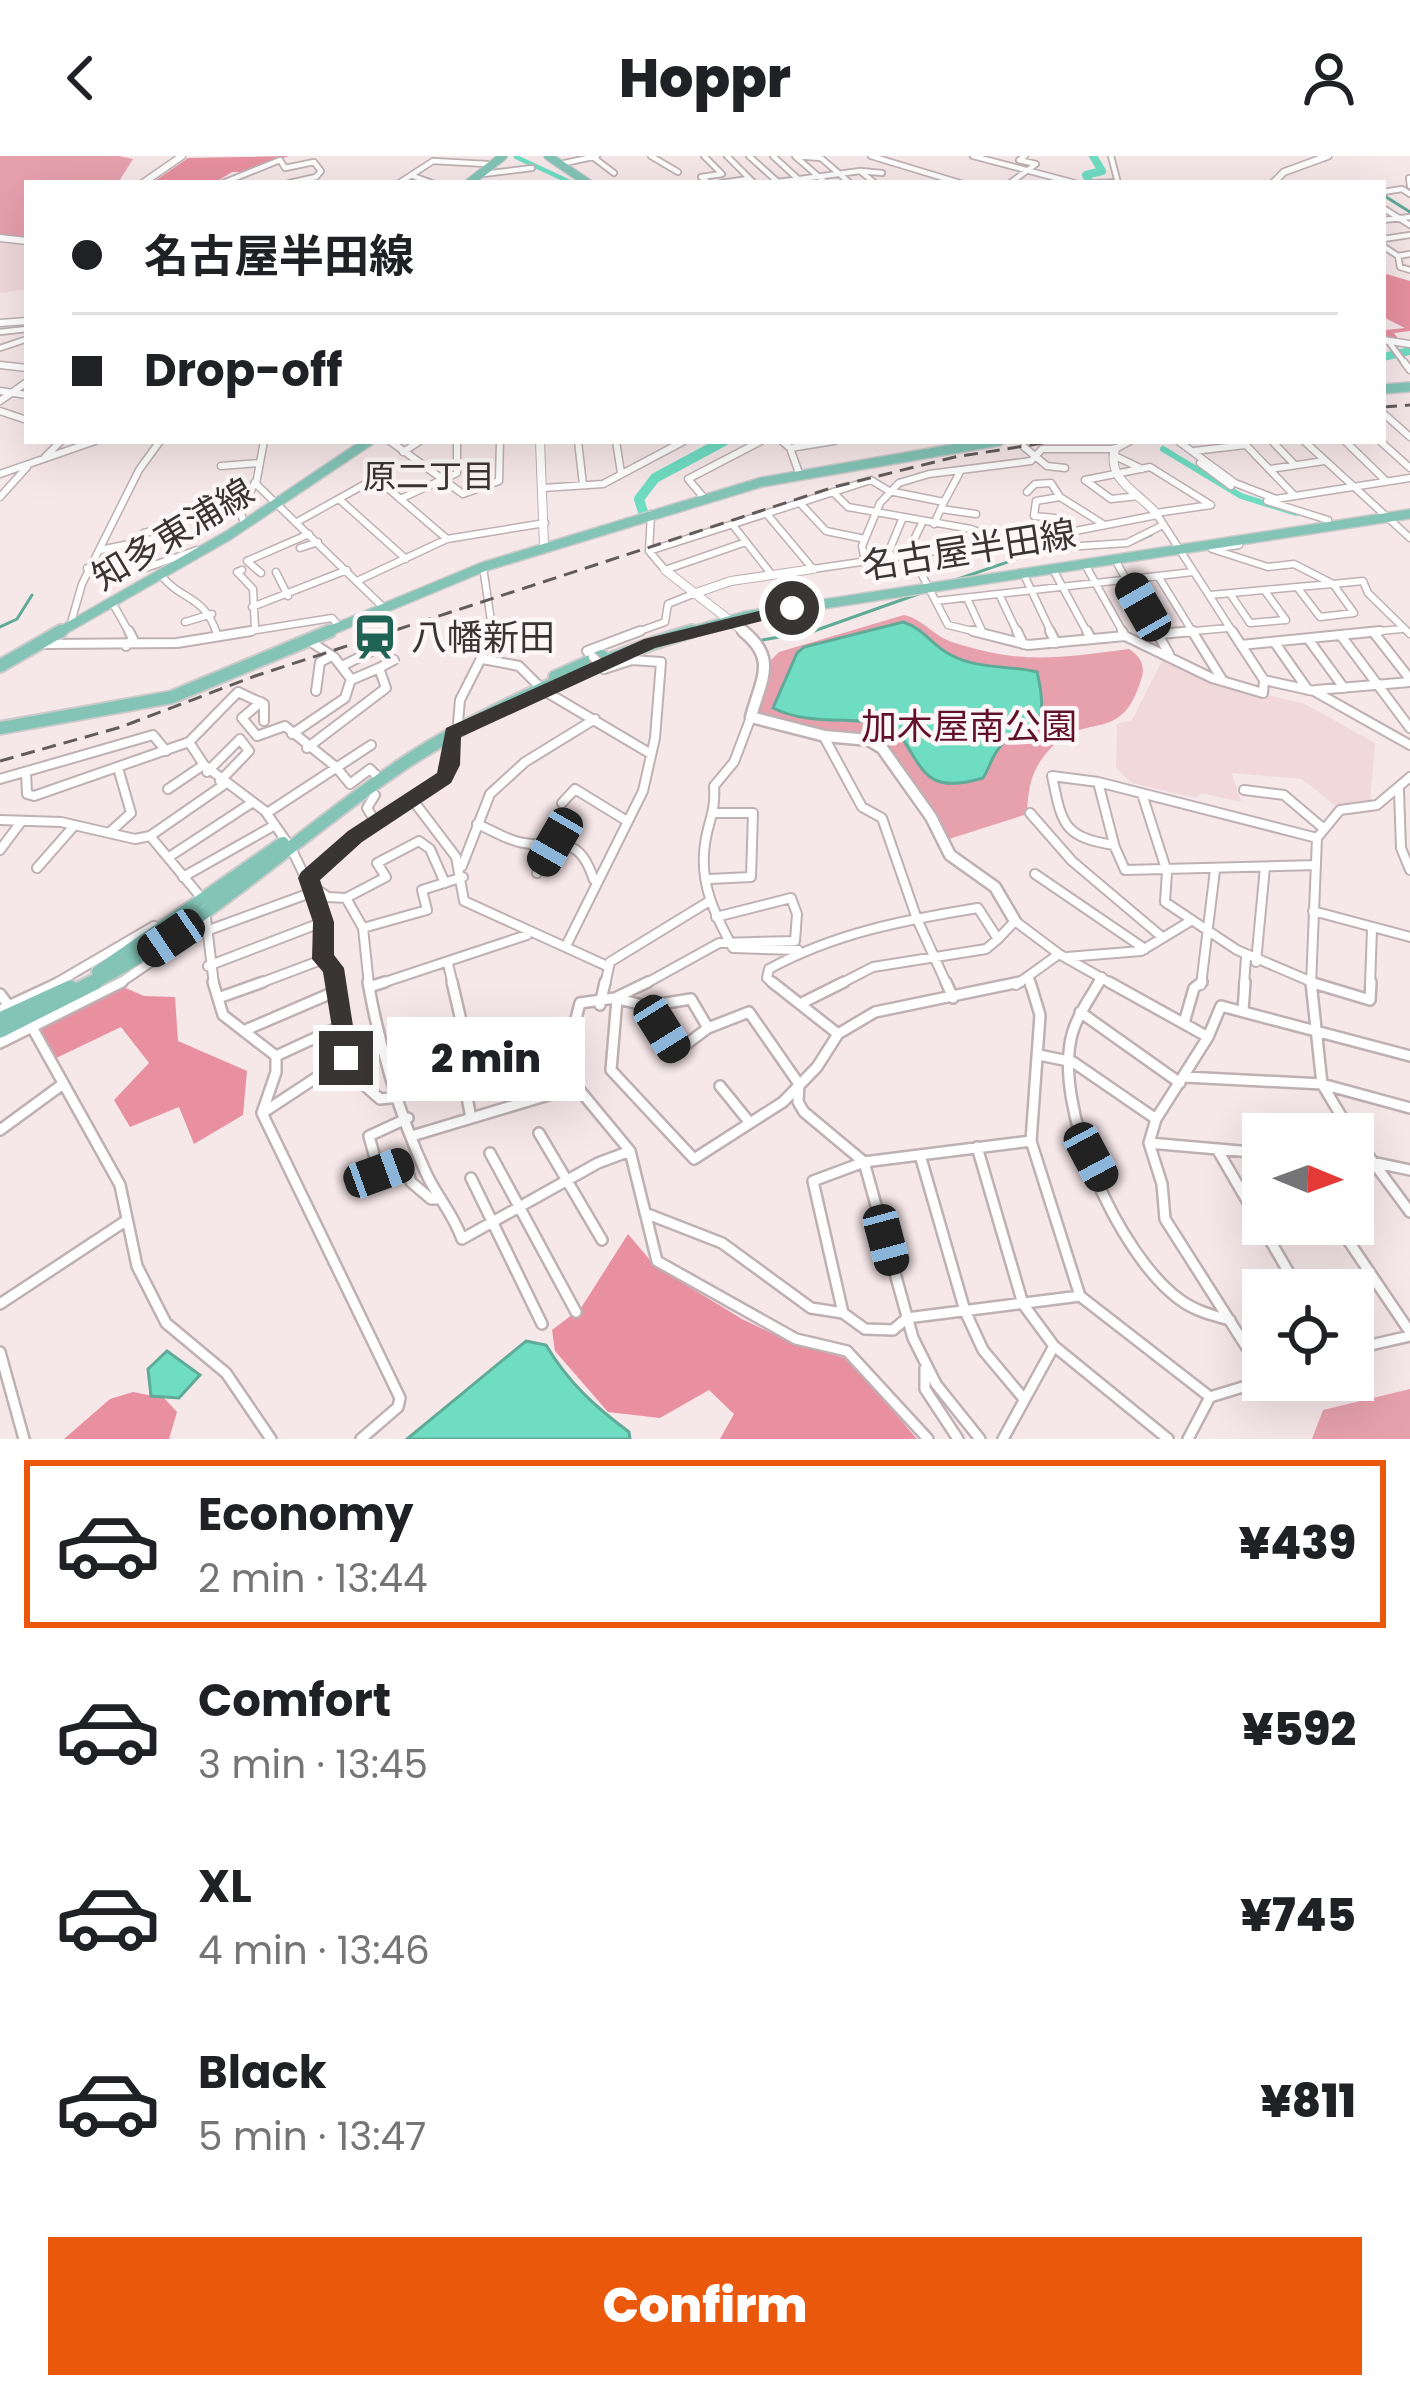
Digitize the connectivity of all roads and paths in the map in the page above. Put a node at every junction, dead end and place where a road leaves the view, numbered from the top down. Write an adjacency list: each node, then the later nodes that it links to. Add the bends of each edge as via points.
1 (182, 156): 30 (street)
2 (503, 156): 26 (main road)
3 (548, 156): 16 (main road)
4 (594, 156): 16 (street); 24 (street)
5 (651, 156): 22 (street)
6 (704, 156): 27 (street)
7 (727, 156): 19 (street)
8 (749, 156): 17 (street)
9 (772, 156): 41 (street)
10 (795, 156): 23 (street, via 821,158); 29 (street)
11 (871, 156): 46 (street)
12 (973, 156): 20 (street)
13 (1025, 156): 20 (street, via 1019,160 1036,164)
14 (1328, 156): 49 (street)
15 (487, 164): 28 (street, via 433,161)
16 (558, 165): 36 (main road)
17 (762, 167): 19 (street); 40 (street)
18 (532, 168): 26 (street)
19 (742, 170): 39 (street)
20 (1028, 170): 47 (street); 48 (street)
21 (860, 171): 23 (street); 25 (street); 45 (street)
22 (678, 172)
23 (838, 172): 29 (street); 44 (street)
24 (614, 173)
25 (882, 173)
26 (483, 174): 35 (main road)
27 (722, 174): 37 (street); 38 (street)
28 (412, 176): 33 (street); 34 (street)
29 (818, 176): 42 (street); 43 (street)
30 (147, 180)
31 (231, 180): 32 (street, via 280,160 285,168 314,162 321,172)
32 (302, 180)
33 (405, 180)
34 (423, 180)
35 (474, 180)
36 (583, 180)
37 (705, 180)
38 (728, 180)
39 (751, 180)
40 (776, 180)
41 (800, 180)
42 (804, 180)
43 (823, 180)
44 (847, 180)
45 (871, 180)
46 (950, 180)
47 (1014, 180)
48 (1064, 180)
49 (1276, 180)
50 (1386, 210): 52 (street)
51 (1410, 217): 52 (street)
52 (1399, 218): 53 (street); 54 (street)
53 (1386, 220)
54 (1410, 225)
55 (1386, 246): 57 (street)
56 (1410, 254): 57 (street)
57 (1398, 256): 58 (street)
58 (1410, 270)
59 (1386, 341): 60 (street); 65 (street)
60 (1410, 344)
61 (14, 356): 63 (street, via 0,365)
62 (24, 359): 63 (street)
63 (14, 366): 64 (street)
64 (24, 368)
65 (1410, 370)
66 (24, 384): 68 (street)
67 (0, 391): 68 (street)
68 (13, 392): 69 (street); 70 (street)
69 (24, 394)
70 (0, 401)
71 (1386, 416): 72 (street)
72 (1410, 437)
73 (58, 444): 108 (street)
74 (87, 444): 108 (street)
75 (157, 444): 174 (street)
76 (263, 444): 111 (street)
77 (365, 444): 143 (main road, 知多東浦線)
78 (394, 444): 103 (street)
79 (415, 444): 103 (street)
80 (458, 444): 126 (street, via 457,473)
81 (500, 444): 126 (street, via 499,482 463,494)
82 (540, 444): 130 (street)
83 (578, 444): 129 (street)
84 (616, 444): 123 (street)
85 (655, 444): 105 (street)
86 (678, 444): 105 (street)
87 (754, 444): 141 (street, via 688,479)
88 (785, 444): 101 (street)
89 (815, 444): 101 (street)
90 (1022, 444): 107 (street)
91 (1125, 444): 104 (street)
92 (1177, 444): 152 (street, via 1241,491)
93 (1178, 444): 102 (street)
94 (1237, 444): 102 (street)
95 (1245, 444): 118 (street)
96 (1275, 444): 113 (street)
97 (1307, 444): 110 (street)
98 (1348, 444): 128 (street)
99 (1384, 444): 116 (street)
100 (941, 446): 119 (main road)
101 (790, 448): 119 (street)
102 (1191, 451): 136 (street, via 1243,487 1276,499)
103 (403, 452): 126 (street)
104 (1113, 452): 107 (street, via 1042,449); 115 (street); 124 (street)
105 (657, 455): 123 (street)
106 (1146, 458): 115 (street)
107 (1035, 459): 109 (street); 117 (street)
108 (42, 461): 112 (street)
109 (1025, 461): 120 (street); 121 (street)
110 (1326, 461): 113 (street); 131 (street)
111 (260, 463): 114 (street); 127 (street)
112 (31, 464): 122 (street); 137 (street)
113 (1295, 465): 118 (street)
114 (221, 466)
115 (1140, 466): 124 (street); 149 (street, via 1211,506)
116 (1410, 467)
117 (1065, 468)
118 (1270, 470): 136 (street)
119 (799, 472): 141 (main road)
120 (960, 472): 133 (street, via 914,477); 144 (street)
121 (1027, 472)
122 (0, 473)
123 (621, 473): 129 (street)
124 (1115, 474): 135 (street); 135 (street, via 1085,480 1111,499)
125 (1410, 478): 128 (street)
126 (443, 480): 140 (street)
127 (256, 481): 143 (street); 160 (street)
128 (1388, 482): 131 (street)
129 (583, 485): 130 (street)
130 (543, 488): 156 (street)
131 (1351, 488): 136 (street); 150 (street)
132 (832, 491): 133 (street, via 871,480); 142 (street); 146 (street, via 848,507)
133 (889, 491): 144 (street); 146 (street)
134 (1028, 492): 138 (street, via 1051,483)
135 (1142, 496): 149 (street)
136 (1295, 496)
137 (0, 497)
138 (1060, 497): 159 (street); 159 (street, via 1036,501 1035,518 1055,518 1075,531)
139 (339, 499): 140 (street, via 376,478); 154 (street); 179 (street)
140 (400, 499): 164 (street)
141 (705, 499): 148 (main road)
142 (799, 502): 147 (street); 165 (street, via 826,531)
143 (275, 504): 154 (street); 160 (main road, 知多東浦線)
144 (943, 506): 155 (street); 158 (street)
145 (1410, 511): 150 (main road, 名古屋半田線)
146 (877, 512): 151 (street); 165 (street)
147 (766, 513): 157 (street); 185 (street)
148 (651, 514): 170 (main road); 176 (street)
149 (1156, 514): 159 (street); 161 (street)
150 (1381, 516): 152 (main road, 名古屋半田線); 163 (street); 167 (main road, 名古屋半田線)
151 (903, 517): 153 (street); 178 (street)
152 (1328, 520): 171 (main road, 名古屋半田線)
153 (923, 521): 158 (street); 177 (street)
154 (297, 522): 162 (street)
155 (974, 522): 158 (street); 177 (street, via 990,543)
156 (547, 523): 164 (street); 170 (street)
157 (731, 524): 169 (street); 176 (street)
158 (934, 524)
159 (1103, 524)
160 (244, 525): 175 (main road, 知多東浦線)
161 (1163, 525): 171 (street); 173 (street, via 1121,544)
162 (309, 534): 168 (street); 191 (street, via 247,561)
163 (1410, 538)
164 (447, 539): 179 (street)
165 (865, 539): 180 (street)
166 (144, 541): 174 (street)
167 (1238, 541): 171 (main road, 名古屋半田線); 201 (street, via 1212,549 1268,567 1294,564)
168 (317, 542): 172 (street); 187 (street)
169 (746, 542): 188 (street); 194 (street)
170 (544, 545): 182 (main road)
171 (1177, 547): 190 (street); 200 (main road, 名古屋半田線)
172 (300, 548)
173 (1035, 549)
174 (98, 550): 183 (street)
175 (204, 550): 183 (street, via 143,568); 193 (main road, 知多東浦線)
176 (649, 551): 188 (street)
177 (911, 555): 178 (street); 200 (street)
178 (892, 557): 180 (street)
179 (406, 559): 198 (street)
180 (865, 561): 185 (street)
181 (1118, 565): 197 (street)
182 (483, 567): 215 (main road); 242 (street, via 495,628)
183 (87, 568): 219 (street)
184 (1087, 568): 199 (street)
185 (813, 569): 194 (street)
186 (242, 570): 214 (street)
187 (347, 570): 198 (street); 210 (street)
188 (665, 570): 206 (street)
189 (275, 572): 210 (street)
190 (1193, 572): 195 (street); 209 (street)
191 (261, 573)
192 (1055, 573): 202 (street)
193 (161, 574): 212 (main road, 知多東浦線); 216 (street)
194 (772, 575): 206 (street)
195 (1158, 576): 197 (street); 223 (street)
196 (1025, 577): 204 (street)
197 (1127, 579): 199 (street); 227 (street)
198 (357, 581): 215 (street)
199 (1095, 583): 202 (street); 230 (street)
200 (927, 584): 213 (street); 217 (main road, 名古屋半田線)
201 (1333, 584): 203 (street); 203 (street, via 1354,613 1319,616); 224 (street, via 1363,581)
202 (1063, 587): 204 (street); 231 (street)
203 (1297, 587): 205 (street)
204 (1032, 590): 207 (street); 236 (street)
205 (1264, 591): 208 (street); 208 (street, via 1286,620 1250,623)
206 (693, 593): 217 (street); 270 (street, bridge, via 668,604 664,622 587,651 604,669 661,662)
207 (999, 594): 211 (street); 237 (street)
208 (1230, 594): 209 (street)
209 (1208, 595): 222 (street)
210 (288, 596): 214 (street)
211 (967, 598): 213 (street); 225 (street)
212 (112, 602): 219 (main road, 知多東浦線); 239 (street, via 133,639)
213 (936, 602): 225 (street, via 945,623)
214 (252, 607): 220 (street)
215 (386, 610): 221 (main road)
216 (212, 614): 218 (street); 228 (street)
217 (726, 617): 252 (main road, 名古屋半田線); 257 (street, via 765,650)
218 (185, 622)
219 (70, 626): 235 (main road, 知多東浦線)
220 (255, 628): 221 (street, via 332,618); 228 (street)
221 (342, 628): 234 (main road)
222 (1230, 628): 223 (street); 238 (street)
223 (1191, 631): 227 (street); 249 (street)
224 (1408, 631): 226 (street)
225 (982, 633): 237 (street)
226 (1373, 633): 229 (street); 250 (street)
227 (1159, 634): 240 (street)
228 (217, 635): 239 (street)
229 (1341, 635): 232 (street); 251 (street)
230 (1125, 636): 231 (street); 240 (street)
231 (1091, 639): 236 (street)
232 (1308, 639): 233 (street); 253 (street)
233 (1274, 641): 238 (street); 254 (street)
234 (311, 642): 241 (street); 261 (main road, via 172,697)
235 (40, 643): 239 (street); 244 (main road, 知多東浦線)
236 (1056, 643): 237 (street)
237 (1023, 644)
238 (1241, 645): 248 (street)
239 (126, 646)
240 (1170, 655): 249 (street)
241 (332, 656): 245 (street); 255 (street, via 320,662)
242 (483, 659): 252 (street, via 519,666); 260 (street)
243 (394, 661): 246 (street)
244 (2, 663)
245 (341, 666): 246 (street, via 372,649); 247 (street)
246 (381, 666): 247 (street); 268 (street, via 386,688)
247 (351, 680): 263 (street, via 345,698)
248 (1264, 680): 249 (street, via 1263,696); 254 (street)
249 (1223, 681)
250 (1410, 681): 251 (street)
251 (1378, 684): 253 (street); 262 (street)
252 (540, 687): 258 (street); 260 (main road, 名古屋半田線)
253 (1344, 688): 254 (street)
254 (1311, 690): 267 (street)
255 (316, 691)
256 (261, 702): 259 (street); 263 (street, via 242,718 257,736 285,726); 265 (street, via 238,692)
257 (751, 717): 264 (street); 289 (street, via 734,762 714,786)
258 (595, 719): 270 (street); 296 (street, via 525,762 490,794)
259 (264, 721)
260 (455, 727): 275 (main road, 名古屋半田線); 281 (main road, 名古屋半田線); 285 (street, via 449,770)
261 (0, 728)
262 (1410, 728)
263 (292, 734): 268 (street)
264 (825, 736): 327 (street, via 862,808 882,818); 328 (street, via 882,748 950,855 995,887)
265 (189, 742): 269 (street); 273 (street)
266 (371, 745): 271 (street)
267 (1410, 745)
268 (307, 748): 271 (street)
269 (166, 752): 272 (street); 274 (street, via 153,735)
270 (651, 754): 294 (street)
271 (339, 766): 275 (street, via 350,784 370,769); 288 (street)
272 (118, 768): 274 (street, via 34,796 27,794); 300 (street, via 131,813)
273 (204, 769): 278 (street); 278 (street, via 240,739 249,751); 280 (street)
274 (26, 772): 277 (street)
275 (375, 774): 303 (main road, 名古屋半田線)
276 (1410, 777): 283 (street)
277 (0, 779)
278 (223, 782): 286 (street); 301 (street)
279 (1098, 782): 284 (street); 304 (street); 304 (street, via 1052,776 1065,831)
280 (168, 789)
281 (368, 789): 295 (street); 303 (main road, 名古屋半田線)
282 (1244, 790): 299 (street, via 1285,795)
283 (1399, 790): 293 (street); 299 (street, via 1377,805 1340,810)
284 (1142, 793): 299 (street); 314 (street)
285 (412, 799): 295 (street); 313 (street, via 448,836)
286 (253, 802): 288 (street); 307 (street)
287 (562, 803): 294 (street, via 574,789)
288 (267, 813): 297 (street)
289 (716, 813): 318 (street, via 705,844); 318 (street, via 753,813 752,877)
290 (1030, 813): 335 (street, via 1072,861)
291 (0, 820): 292 (street)
292 (22, 820): 298 (street); 305 (street)
293 (1405, 820): 306 (street)
294 (627, 821): 319 (street)
295 (376, 823): 321 (street)
296 (477, 824): 302 (street, via 521,843); 313 (street)
297 (274, 825): 303 (street); 317 (street)
298 (73, 827): 300 (street); 310 (street)
299 (1320, 833): 308 (street)
300 (109, 834): 301 (street)
301 (150, 836): 307 (street)
302 (555, 842): 315 (street); 319 (street, via 586,856)
303 (286, 845): 321 (street); 325 (main road, 名古屋半田線)
304 (1114, 845): 314 (street, via 1125,870)
305 (0, 850)
306 (1406, 855): 312 (street)
307 (169, 857): 317 (street)
308 (1316, 865): 309 (street); 324 (street)
309 (1265, 867): 311 (street); 345 (street)
310 (37, 868)
311 (1215, 870): 314 (street); 334 (street)
312 (1410, 871)
313 (462, 872): 320 (street); 333 (street, via 464,902)
314 (1167, 872): 330 (street, via 1166,902)
315 (537, 873)
316 (1035, 874): 340 (street)
317 (183, 877): 325 (street)
318 (709, 879): 323 (street)
319 (594, 882): 339 (street)
320 (445, 883): 322 (street, via 419,841 377,862 386,877); 331 (street, via 422,890 427,910)
321 (311, 885): 322 (street); 325 (street); 329 (street)
322 (346, 898): 331 (street)
323 (709, 902): 326 (street); 348 (street)
324 (1312, 911): 332 (street); 351 (street)
325 (205, 913): 347 (street); 361 (street); 364 (main road, 名古屋半田線); 368 (street, via 127,979); 370 (main road, 名古屋半田線, via 134,962)
326 (716, 916): 338 (street); 338 (street, via 791,898 795,941)
327 (917, 919): 337 (street, via 978,908); 341 (street, via 852,930); 343 (street)
328 (1015, 921): 337 (street); 342 (street)
329 (323, 922): 344 (street); 347 (street)
330 (1189, 922): 334 (street); 335 (street)
331 (363, 928): 352 (street)
332 (1372, 928): 336 (street); 351 (street, via 1370,1000)
333 (529, 934): 339 (street); 346 (street)
334 (1208, 935): 345 (street); 365 (street, via 1201,986)
335 (1162, 937): 340 (street)
336 (1410, 937)
337 (998, 939): 343 (street, via 986,949)
338 (729, 941): 341 (street, via 733,948); 357 (street, via 706,946)
339 (566, 946): 348 (street)
340 (1145, 949): 342 (street)
341 (802, 950): 358 (street, via 767,978)
342 (1062, 955): 349 (street); 350 (street)
343 (935, 957): 356 (street); 358 (street, via 854,973)
344 (323, 959): 353 (street, via 333,968); 355 (street)
345 (1251, 959): 351 (street); 362 (street)
346 (448, 964): 352 (street); 375 (street)
347 (208, 965): 355 (street)
348 (607, 966): 359 (street)
349 (1102, 977): 363 (street); 365 (street)
350 (1029, 980): 356 (street); 377 (street, via 1040,1015)
351 (1311, 984): 371 (street)
352 (369, 987): 382 (street)
353 (334, 992): 366 (street); 369 (street)
354 (0, 994): 361 (street)
355 (221, 998): 369 (street, via 224,1015)
356 (953, 998): 373 (street, via 874,1012)
357 (616, 999): 359 (street); 360 (street); 397 (street, via 611,1070 694,1159)
358 (800, 1004): 373 (street)
359 (600, 1005): 389 (street, via 580,1003 562,1070)
360 (647, 1006): 367 (street, via 692,999); 367 (street, via 676,1052)
361 (5, 1008)
362 (1243, 1011): 371 (street); 374 (street, via 1221,1006)
363 (1080, 1012): 381 (street); 384 (street)
364 (0, 1020)
365 (1184, 1023): 374 (street)
366 (343, 1025): 378 (street); 379 (street)
367 (709, 1028): 386 (street, via 749,1012)
368 (33, 1029): 376 (street); 385 (street)
369 (246, 1029): 378 (street)
370 (0, 1030)
371 (1315, 1030): 380 (street); 387 (street)
372 (503, 1031): 375 (street)
373 (838, 1034): 386 (street)
374 (1208, 1036): 384 (street)
375 (466, 1042): 382 (street)
376 (0, 1043)
377 (1039, 1055): 381 (street); 401 (street)
378 (276, 1056): 392 (street)
379 (346, 1056): 390 (street, via 380,1099); 392 (street)
380 (1410, 1056)
381 (1072, 1063): 396 (street); 431 (street, via 1075,1126 1148,1271 1182,1302)
382 (391, 1065): 390 (street)
383 (477, 1077): 395 (street, via 464,1082)
384 (1182, 1080): 387 (street); 396 (street)
385 (63, 1084): 398 (street); 419 (street, via 120,1185)
386 (799, 1084): 397 (street); 410 (street, via 804,1112)
387 (1322, 1084): 391 (street); 393 (street)
388 (720, 1086): 397 (street)
389 (575, 1087): 395 (street); 405 (street)
390 (399, 1097): 394 (street)
391 (1410, 1108)
392 (262, 1113): 444 (street, via 400,1398)
393 (1340, 1113)
394 (408, 1118): 400 (street); 415 (street, via 369,1136 379,1173 405,1163 411,1182)
395 (471, 1118): 400 (street)
396 (1156, 1119): 402 (street)
397 (750, 1123)
398 (0, 1130)
399 (539, 1133): 414 (street)
400 (415, 1135): 415 (street)
401 (1031, 1141): 403 (street); 424 (street)
402 (1149, 1143): 404 (street); 431 (street, via 1165,1219)
403 (977, 1147): 408 (street); 426 (street)
404 (1217, 1149): 406 (street); 423 (street)
405 (630, 1151): 414 (street); 418 (street)
406 (1242, 1151)
407 (490, 1153): 416 (street)
408 (920, 1155): 410 (street); 427 (street)
409 (1374, 1160): 412 (street)
410 (864, 1162): 429 (street, via 813,1181); 430 (street)
411 (1374, 1162): 417 (street)
412 (1410, 1170)
413 (471, 1178): 420 (street)
414 (567, 1183): 416 (street); 421 (street)
415 (441, 1199): 420 (street, via 462,1239)
416 (521, 1207): 420 (street); 428 (street)
417 (1410, 1212)
418 (643, 1213): 429 (street, via 729,1246 813,1309); 445 (street, via 657,1261 796,1339 847,1351)
419 (127, 1220): 425 (street); 443 (street, via 136,1266 166,1323 226,1373)
420 (492, 1223): 432 (street)
421 (602, 1240)
422 (1351, 1245): 433 (street)
423 (1287, 1269)
424 (1080, 1296): 426 (street); 440 (street)
425 (0, 1304)
426 (1023, 1304): 427 (street); 436 (street)
427 (965, 1311): 430 (street); 441 (street, via 983,1350)
428 (576, 1312)
429 (843, 1313): 430 (street, via 865,1329 893,1330)
430 (907, 1318): 438 (street)
431 (1230, 1320): 434 (street)
432 (542, 1324)
433 (1410, 1334): 435 (street)
434 (1242, 1340)
435 (1374, 1343)
436 (1054, 1346): 441 (street); 449 (street)
437 (0, 1352): 442 (street)
438 (926, 1366): 446 (street, via 925,1389); 447 (street)
439 (1242, 1385): 440 (street)
440 (1210, 1397): 450 (street)
441 (1024, 1399): 448 (street)
442 (24, 1439)
443 (271, 1439)
444 (361, 1439)
445 (928, 1439)
446 (958, 1439)
447 (980, 1439)
448 (1003, 1439)
449 (1168, 1439)
450 (1188, 1439)

